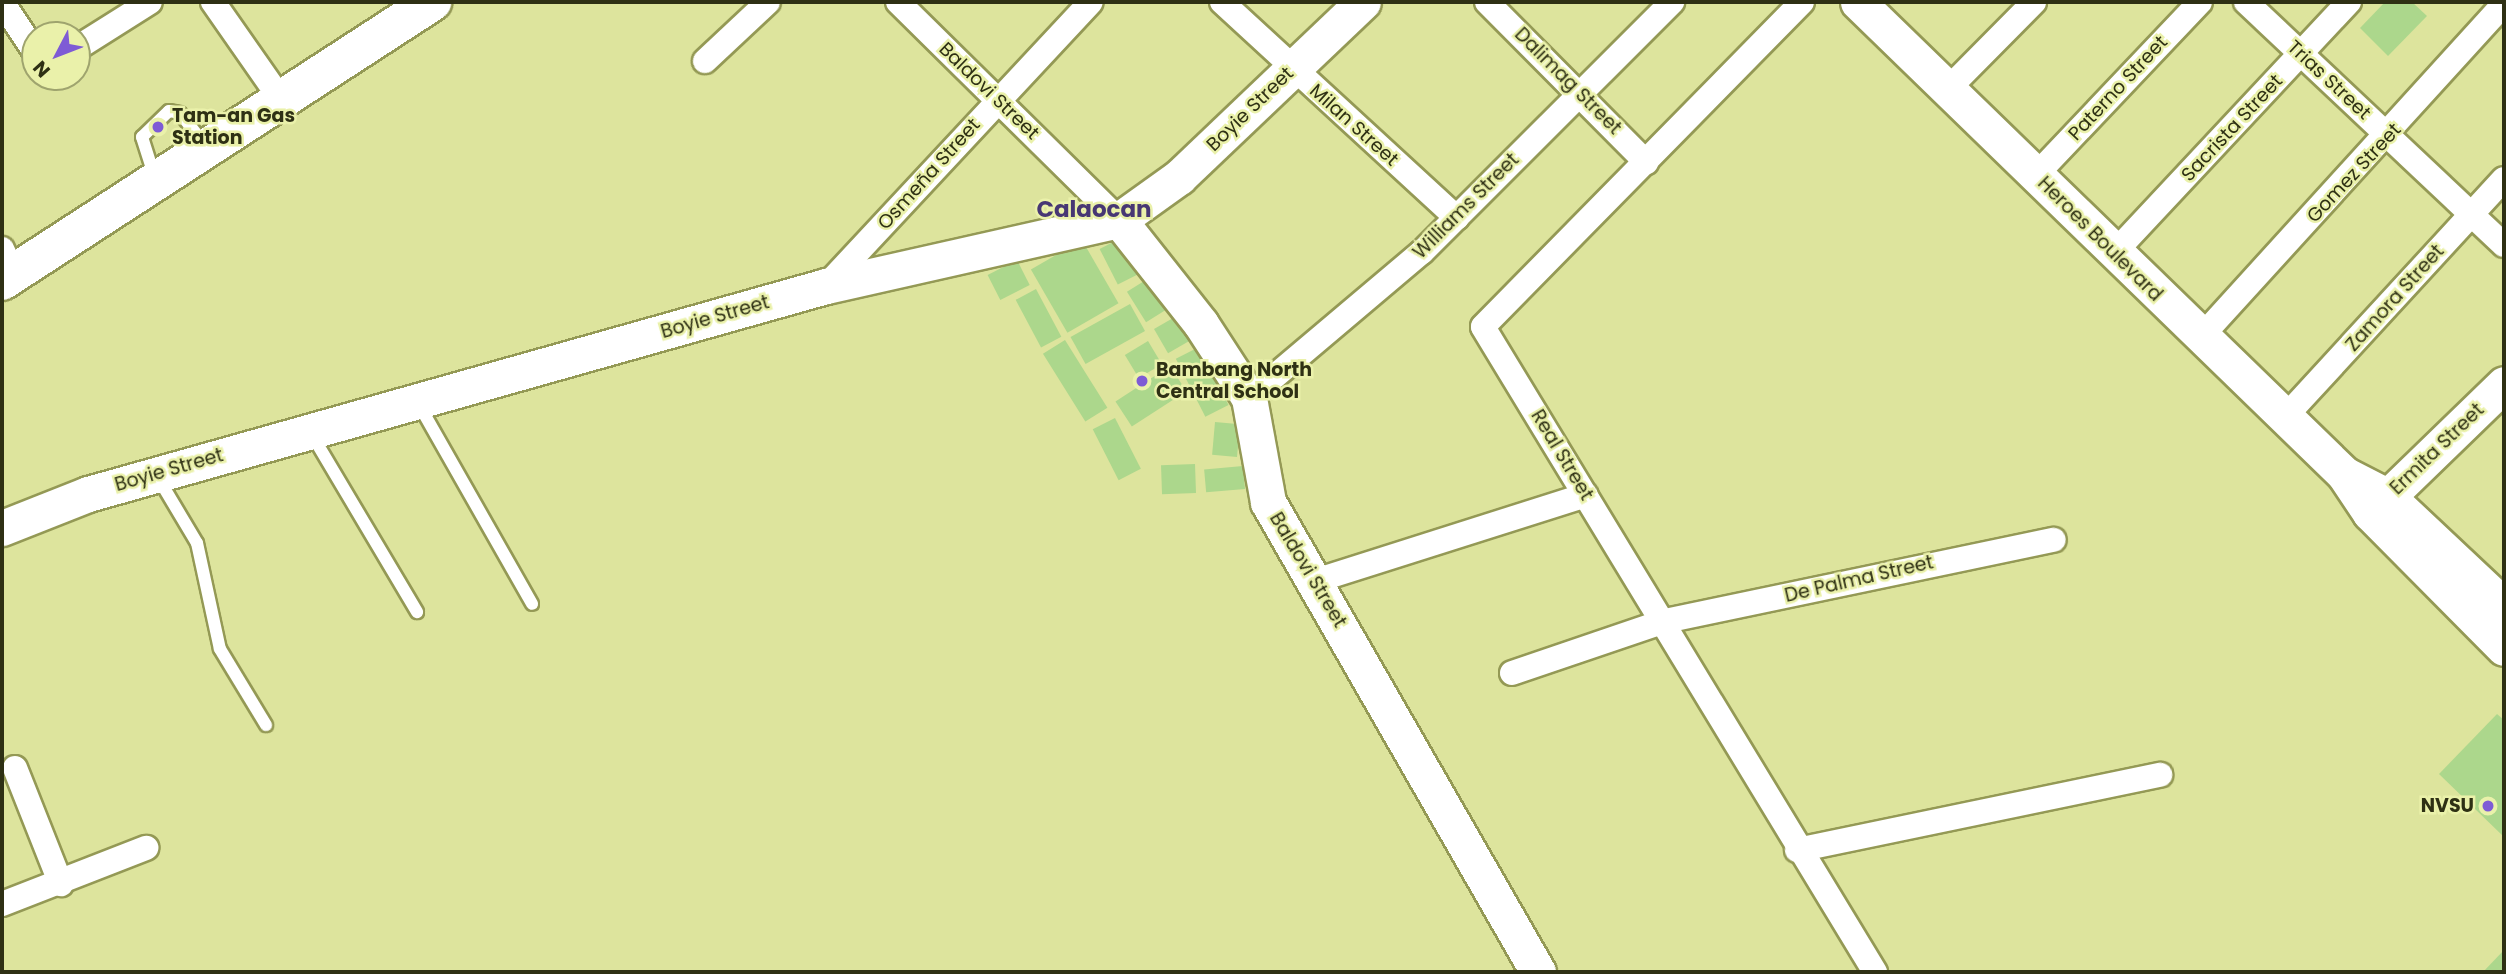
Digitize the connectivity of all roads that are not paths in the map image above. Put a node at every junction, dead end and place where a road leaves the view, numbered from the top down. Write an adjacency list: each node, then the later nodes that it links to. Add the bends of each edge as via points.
1 (2, 2): 19 (street)
2 (149, 2): 20 (street)
3 (213, 2): 27 (street)
4 (432, 2): 27 (main road)
5 (768, 2): 22 (street)
6 (898, 2): 26 (street, Baldovi Street)
7 (1091, 2): 26 (street, Osmeña Street)
8 (1222, 2): 23 (street, Milan Street)
9 (1363, 2): 23 (street, Boyie Street)
10 (1487, 2): 25 (street, Dalimag Street)
11 (1672, 2): 25 (street, Williams Street)
12 (1802, 2): 30 (street, Real Street)
13 (1858, 2): 24 (street, Heroes Boulevard)
14 (2034, 2): 24 (street)
15 (2200, 2): 31 (street, Paterno Street)
16 (2246, 2): 21 (street, Trias Street)
17 (2349, 2): 21 (street, Sacrista Street)
18 (2496, 10): 28 (street, Gomez Street)
19 (21, 31)
20 (91, 39)
21 (2302, 54): 28 (street, Trias Street); 38 (street, Sacrista Street)
22 (705, 61)
23 (1291, 69): 35 (street, Milan Street); 36 (street, Boyie Street, via 1179,177)
24 (1949, 88): 31 (street, Heroes Boulevard)
25 (1580, 90): 30 (street, Dalimag Street); 35 (street, Williams Street)
26 (996, 99): 36 (street, Baldovi Street); 40 (street, Osmeña Street)
27 (282, 101): 29 (main road)
28 (2390, 137): 34 (street, Trias Street); 41 (street, Gomez Street)
29 (209, 149): 33 (main road); 33 (lane, via 180,113 169,111 142,137)
30 (1646, 162): 48 (street, Real Street, via 1483,327)
31 (2036, 175): 38 (street, Heroes Boulevard)
32 (2504, 179): 34 (street, Zamora Street)
33 (156, 181): 39 (main road)
34 (2472, 214): 37 (street, Trias Street); 45 (street, Zamora Street)
35 (1457, 218): 43 (street, Williams Street)
36 (1119, 220): 40 (street, Boyie Street); 43 (street, Baldovi Street, via 1201,324)
37 (2504, 244)
38 (2114, 253): 41 (street, Heroes Boulevard)
39 (5, 268)
40 (826, 286): 44 (street, Boyie Street)
41 (2200, 338): 45 (street, Heroes Boulevard)
42 (2504, 384): 49 (street, Ermita Street)
43 (1249, 398): 52 (street, Baldovi Street, via 1268,502)
44 (416, 400): 46 (street, Boyie Street); 53 (lane)
45 (2285, 417): 49 (street, Heroes Boulevard)
46 (309, 430): 47 (street, Boyie Street); 55 (lane)
47 (156, 474): 50 (street, Boyie Street); 59 (lane, via 197,542 220,649)
48 (1586, 495): 52 (street); 56 (street, Real Street)
49 (2379, 504): 54 (street, Heroes Boulevard); 57 (street, Heroes Boulevard)
50 (2, 528)
51 (2054, 540): 56 (street, De Palma Street)
52 (1315, 581): 66 (street, Baldovi Street)
53 (532, 604)
54 (2504, 606)
55 (417, 612)
56 (1665, 621): 58 (street, De Palma Street); 63 (street, Real Street)
57 (2504, 647)
58 (1511, 673)
59 (266, 725)
60 (15, 768): 64 (street)
61 (2160, 775): 63 (street)
62 (146, 848): 64 (street)
63 (1797, 850): 67 (street, Real Street)
64 (61, 884): 65 (street)
65 (2, 904)
66 (1538, 972)
67 (1875, 972)

